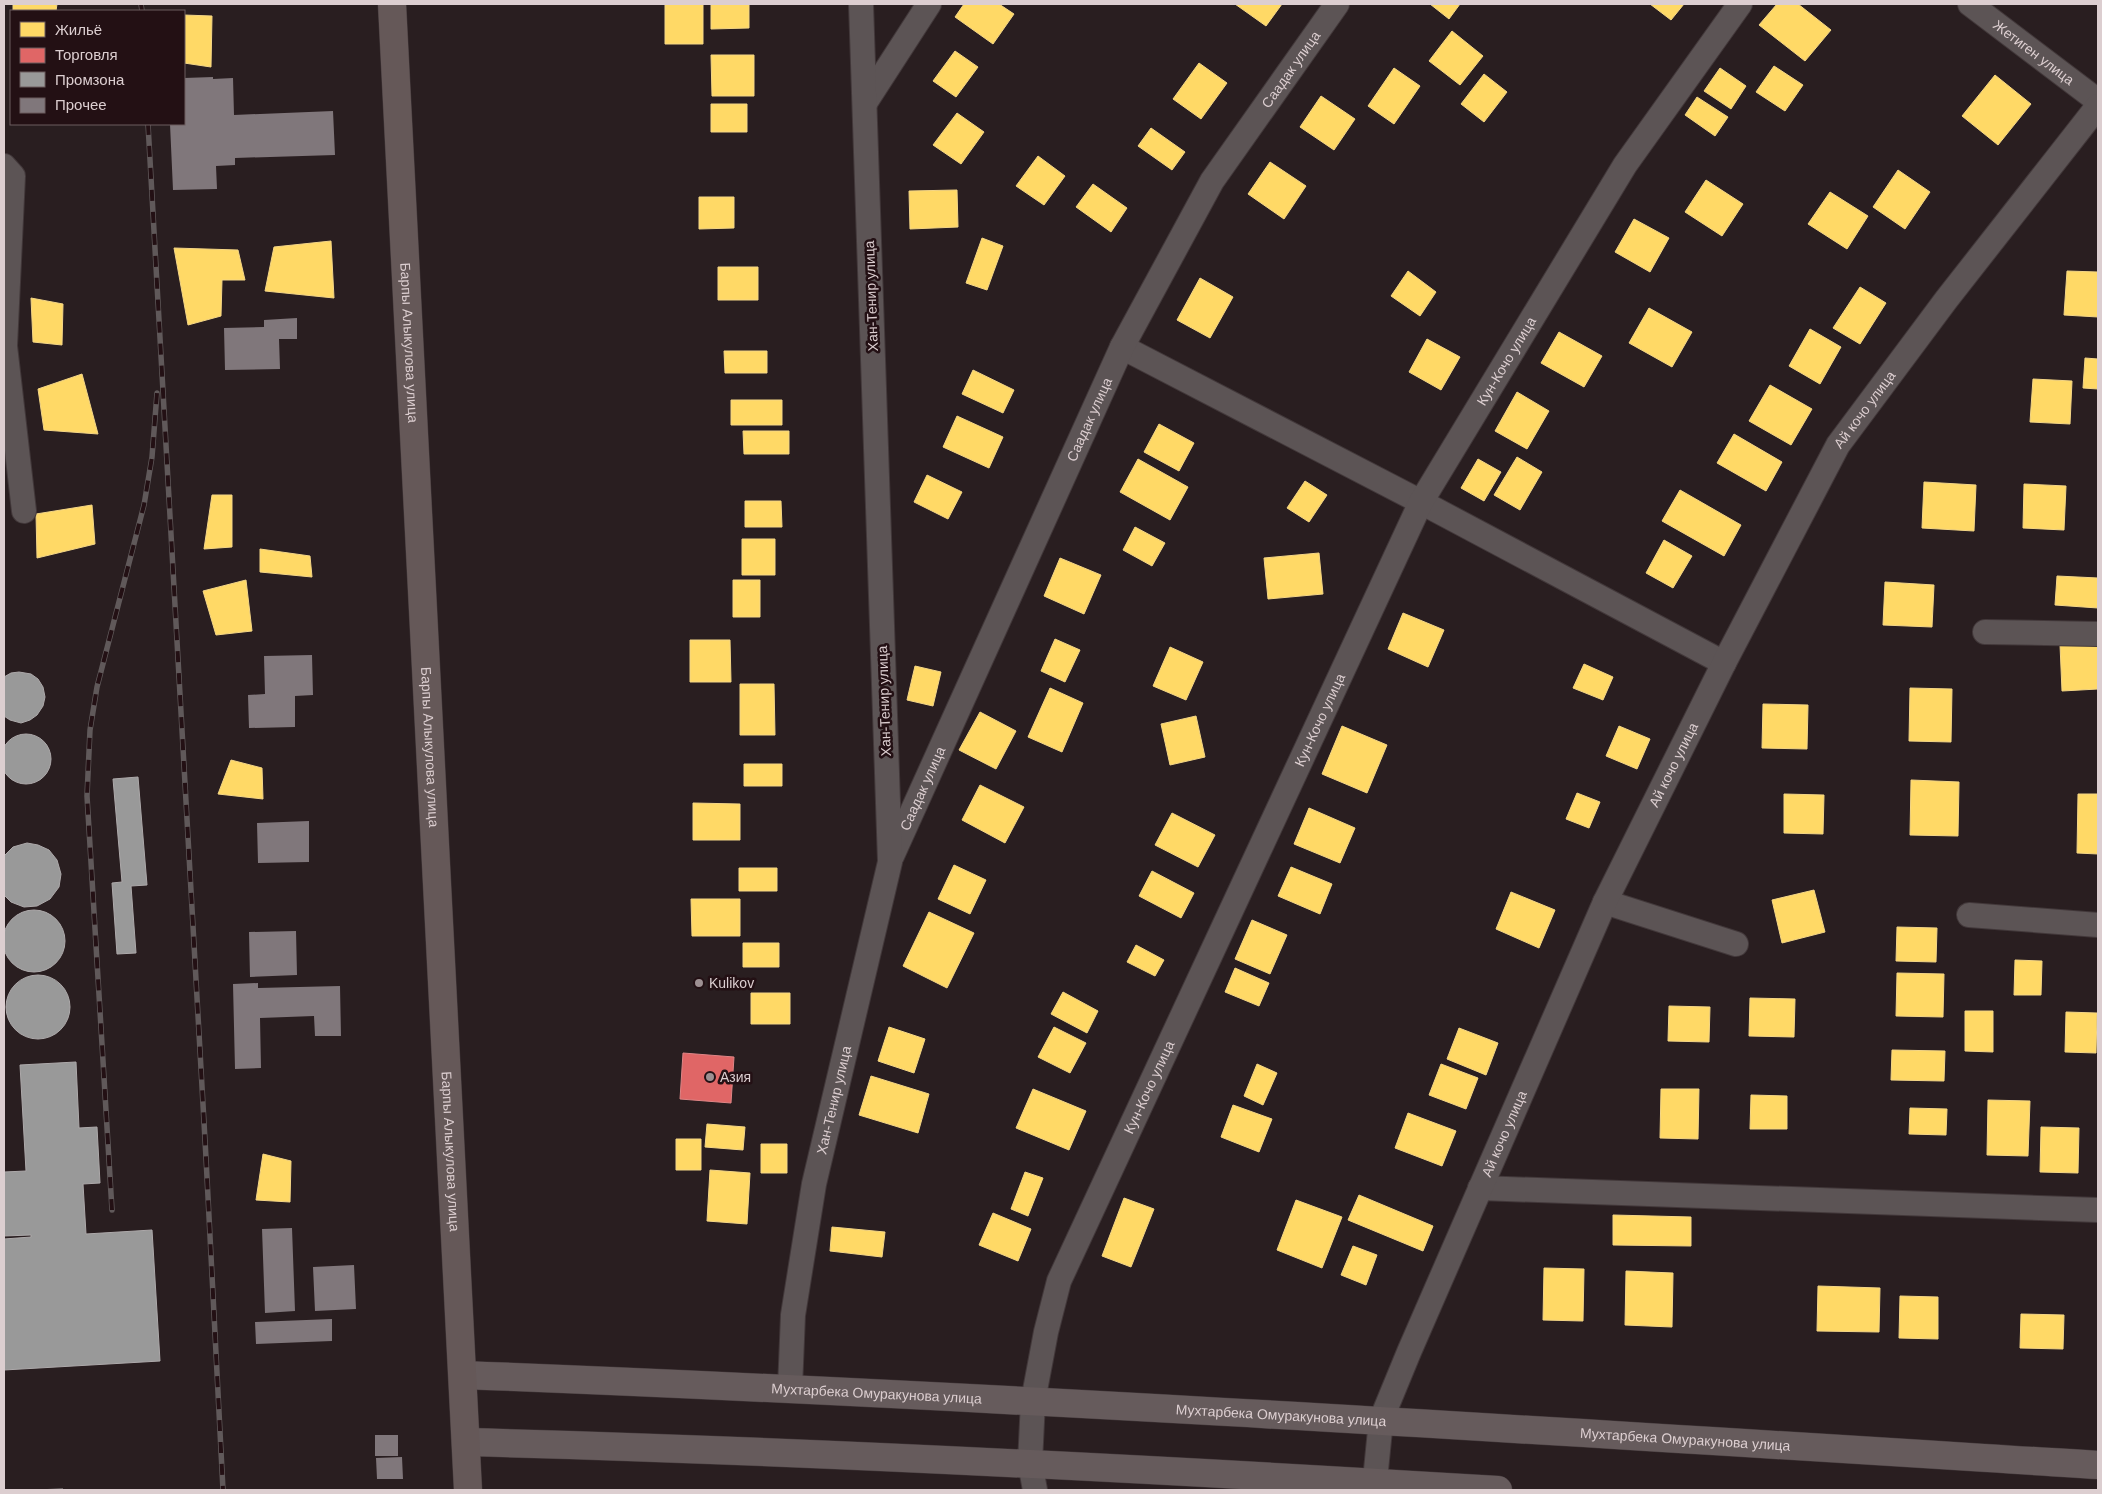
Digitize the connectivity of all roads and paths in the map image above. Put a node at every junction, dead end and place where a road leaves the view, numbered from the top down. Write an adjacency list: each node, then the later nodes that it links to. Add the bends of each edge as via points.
1 (392, 4): 24 (main road, Барпы Алыкулова улица)
2 (861, 4): 8 (street, Хан-Тенир улица)
3 (929, 4): 8 (street)
4 (1337, 4): 11 (street, Саадак улица, via 1212,182)
5 (1740, 4): 12 (street, Кун-Кочо улица, via 1625,165)
6 (1970, 4): 7 (street, Жетиген улица)
7 (2098, 101)
8 (864, 103): 17 (street, Хан-Тенир улица)
9 (2098, 106): 16 (street, Ай кочо улица, via 1946,300 1838,445)
10 (4, 166): 13 (street, via 13,176 5,346)
11 (1122, 347): 12 (street); 17 (street, Саадак улица)
12 (1421, 502): 16 (street); 26 (street, Кун-Кочо улица, via 1059,1281)
13 (24, 511)
14 (1985, 632): 15 (street)
15 (2098, 634)
16 (1724, 664): 18 (street, Ай кочо улица)
17 (890, 862): 25 (street, Хан-Тенир улица, via 814,1184 793,1315)
18 (1604, 902): 21 (street); 22 (street, Ай кочо улица)
19 (1969, 915): 20 (street)
20 (2098, 925)
21 (1736, 944)
22 (1480, 1188): 23 (street); 27 (street, Ай кочо улица)
23 (2098, 1210)
24 (463, 1375): 25 (main road, Мухтарбека Омуракунова улица); 28 (main road, Барпы Алыкулова улица)
25 (790, 1388): 26 (main road, Мухтарбека Омуракунова улица)
26 (1033, 1401): 27 (main road, Мухтарбека Омуракунова улица); 29 (street, Кун-Кочо улица)
27 (1381, 1420): 30 (main road, Мухтарбека Омуракунова улица); 31 (street, Ай кочо улица)
28 (466, 1442): 29 (main road); 32 (main road, Барпы Алыкулова улица)
29 (1030, 1463): 31 (main road); 33 (street, Кун-Кочо улица)
30 (2098, 1465)
31 (1374, 1486): 34 (main road)
32 (468, 1490)
33 (1035, 1490)
34 (1498, 1490)

